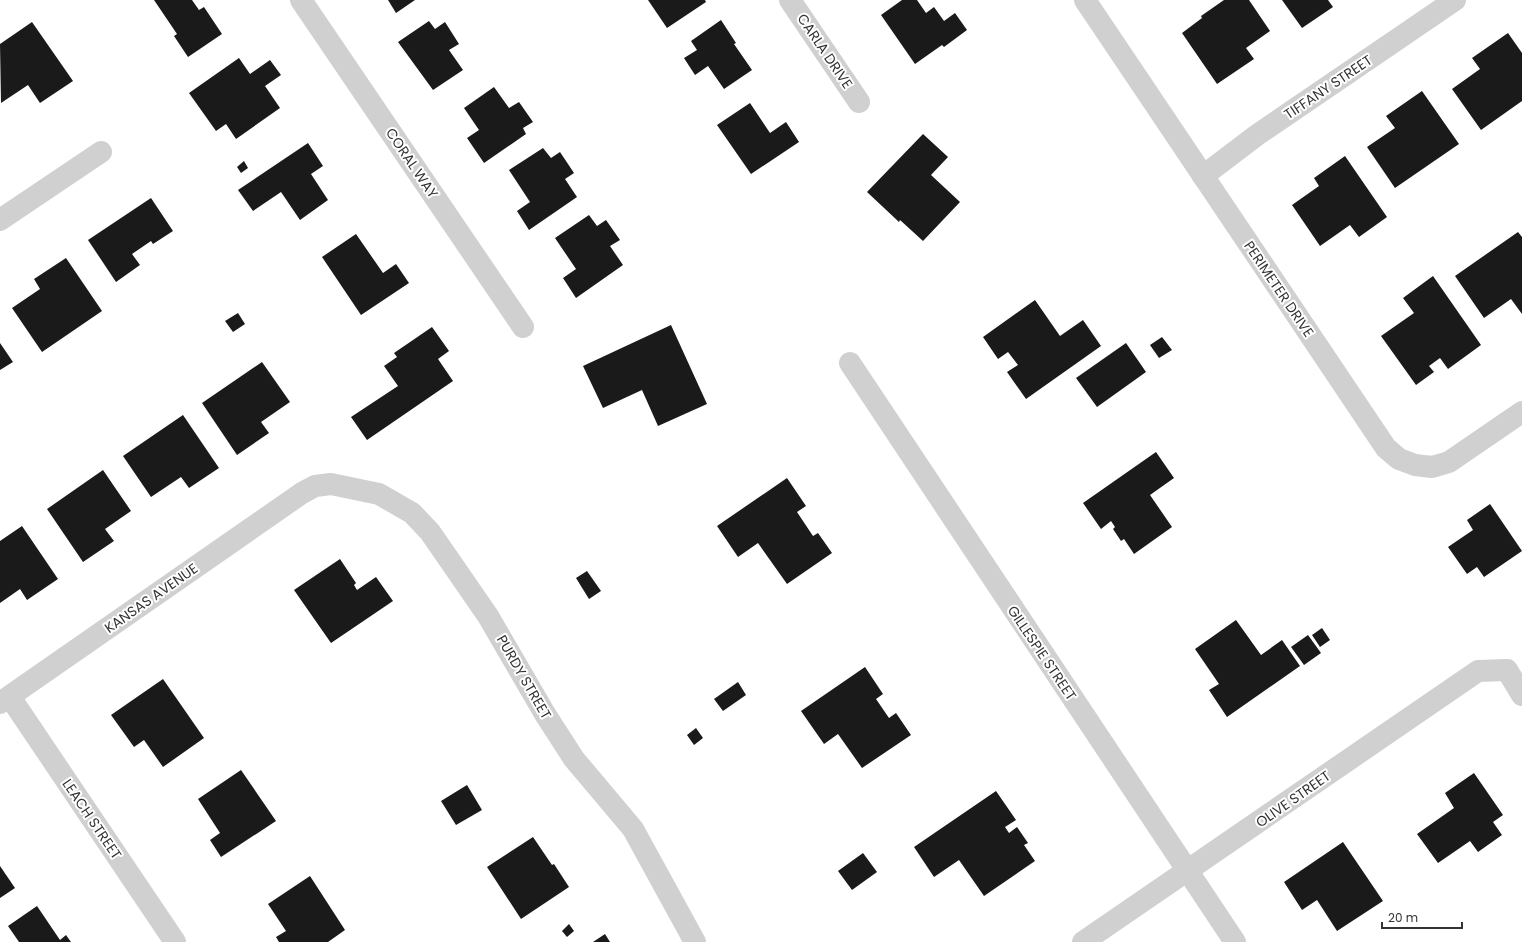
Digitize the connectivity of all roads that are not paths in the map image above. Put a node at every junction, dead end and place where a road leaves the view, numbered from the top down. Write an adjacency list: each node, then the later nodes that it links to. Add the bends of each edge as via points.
1 (301, 0): 9 (street, CORAL WAY)
2 (790, 0): 5 (street, CARLA DRIVE)
3 (1085, 0): 7 (street, PERIMETER DRIVE)
4 (1455, 0): 7 (street, TIFFANY STREET, via 1257,135)
5 (859, 102)
6 (101, 152): 8 (street)
7 (1203, 176): 11 (street, PERIMETER DRIVE, via 1386,448 1399,459 1415,465 1432,467 1450,462)
8 (0, 220)
9 (523, 327)
10 (850, 363): 15 (street, GILLESPIE STREET)
11 (1522, 412)
12 (302, 493): 14 (street, KANSAS AVENUE); 17 (street, PURDY STREET, via 315,486 332,484 379,494 412,513 430,532 488,616 574,759 633,828)
13 (1522, 695): 15 (street, OLIVE STREET, via 1507,670 1478,671)
14 (5, 700): 16 (street, LEACH STREET)
15 (1188, 871): 18 (street, OLIVE STREET); 19 (street, GILLESPIE STREET)
16 (174, 942)
17 (695, 942)
18 (1083, 942)
19 (1235, 942)

